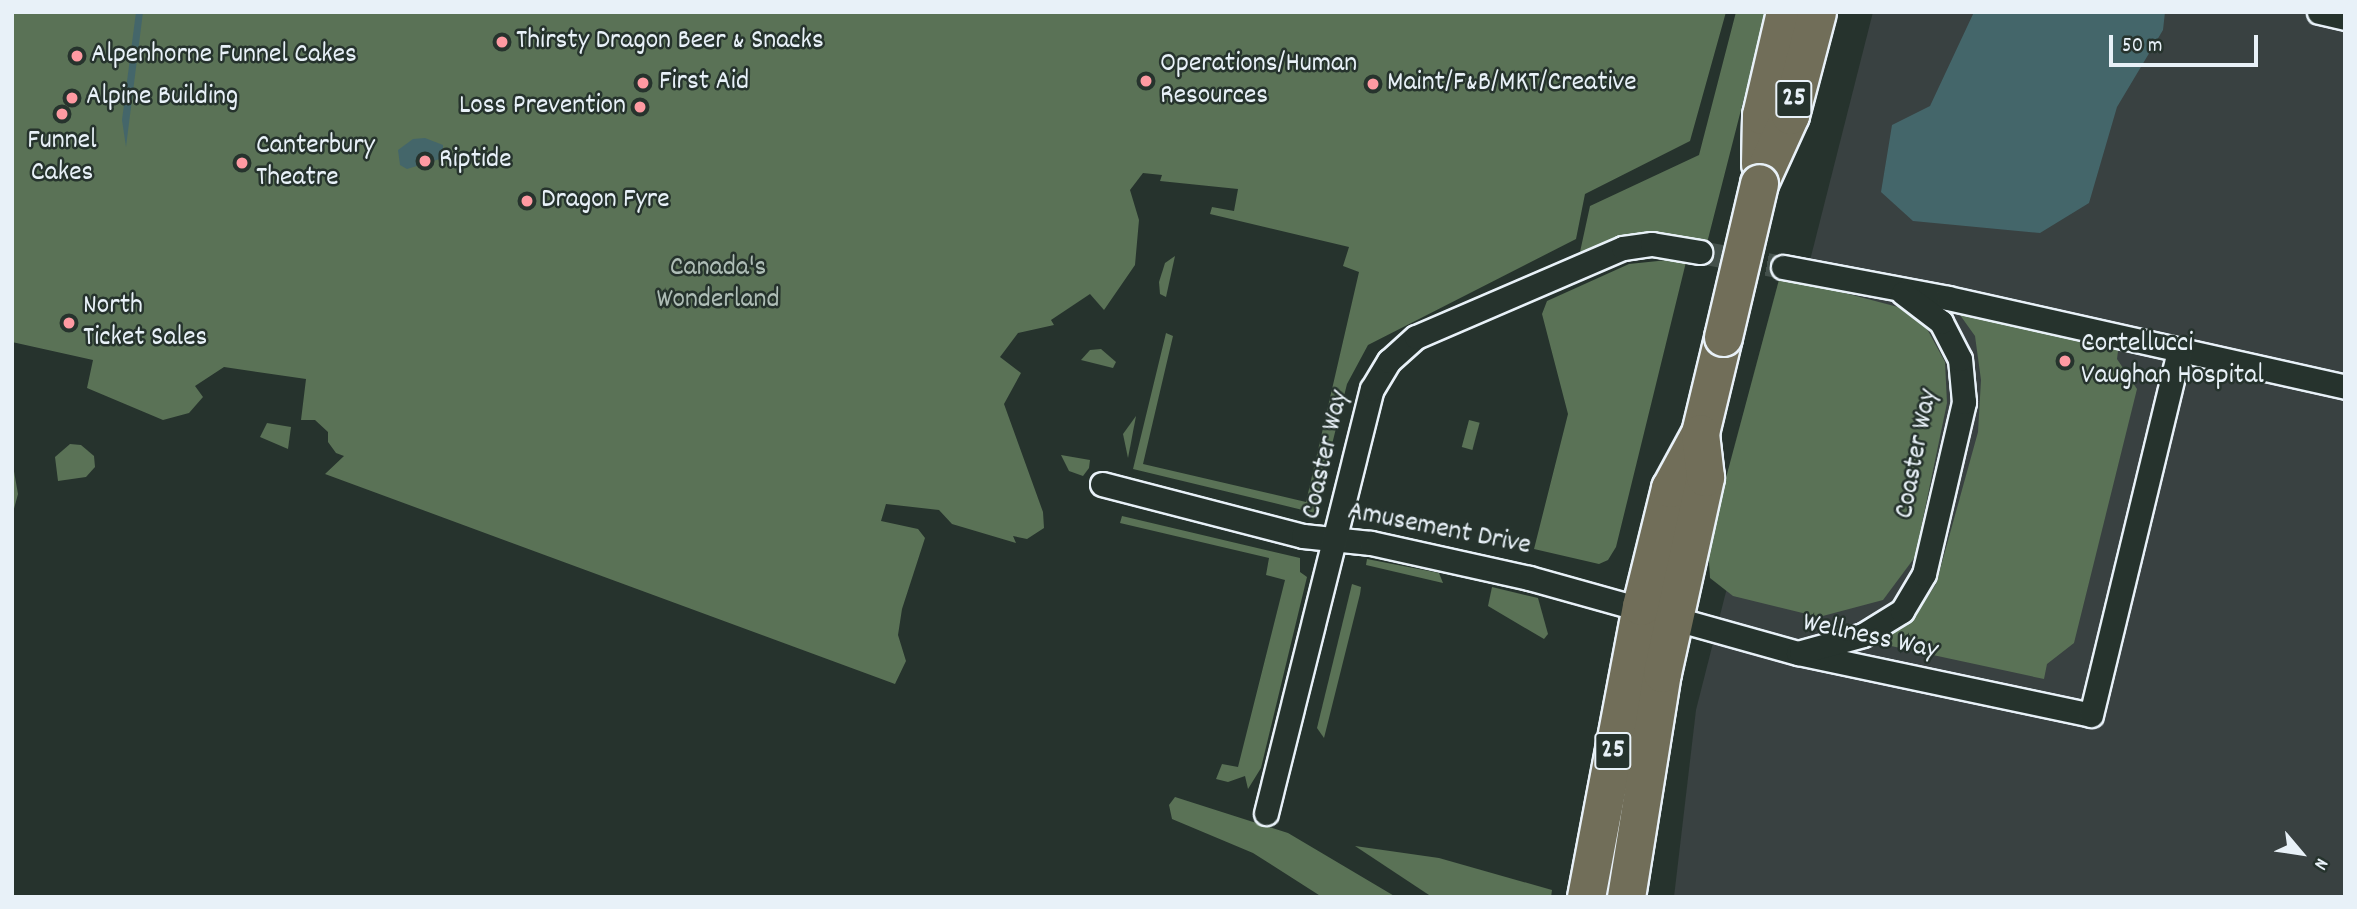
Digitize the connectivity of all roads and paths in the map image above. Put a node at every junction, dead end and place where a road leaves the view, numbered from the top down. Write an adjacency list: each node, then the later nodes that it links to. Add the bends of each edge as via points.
1 (1785, 12): 5 (main road, 25, via 1761,115)
2 (1818, 12): 5 (main road, 25, via 1790,115)
3 (2319, 12): 4 (street)
4 (2345, 18)
5 (1759, 183): 13 (main road, 25, bridge, via 1700,433 1670,488)
6 (1700, 252): 12 (street, Coaster Way, via 1653,244 1623,248 1416,337 1389,361 1372,389)
7 (1783, 267): 8 (street, Coaster Way)
8 (1903, 293): 9 (street, via 1948,298); 14 (street, Coaster Way, via 1941,322 1960,359 1964,402 1924,574 1902,611 1863,635)
9 (2179, 351): 10 (street); 14 (street, Wellness Way, via 2091,715)
10 (2345, 387)
11 (1102, 484): 12 (street, Amusement Drive, via 1303,536)
12 (1338, 538): 13 (street, Amusement Drive); 15 (street, Coaster Way)
13 (1657, 614): 14 (street, Wellness Way); 16 (main road, 25); 17 (main road, 25)
14 (1798, 653)
15 (1266, 813)
16 (1586, 897)
17 (1626, 897)

